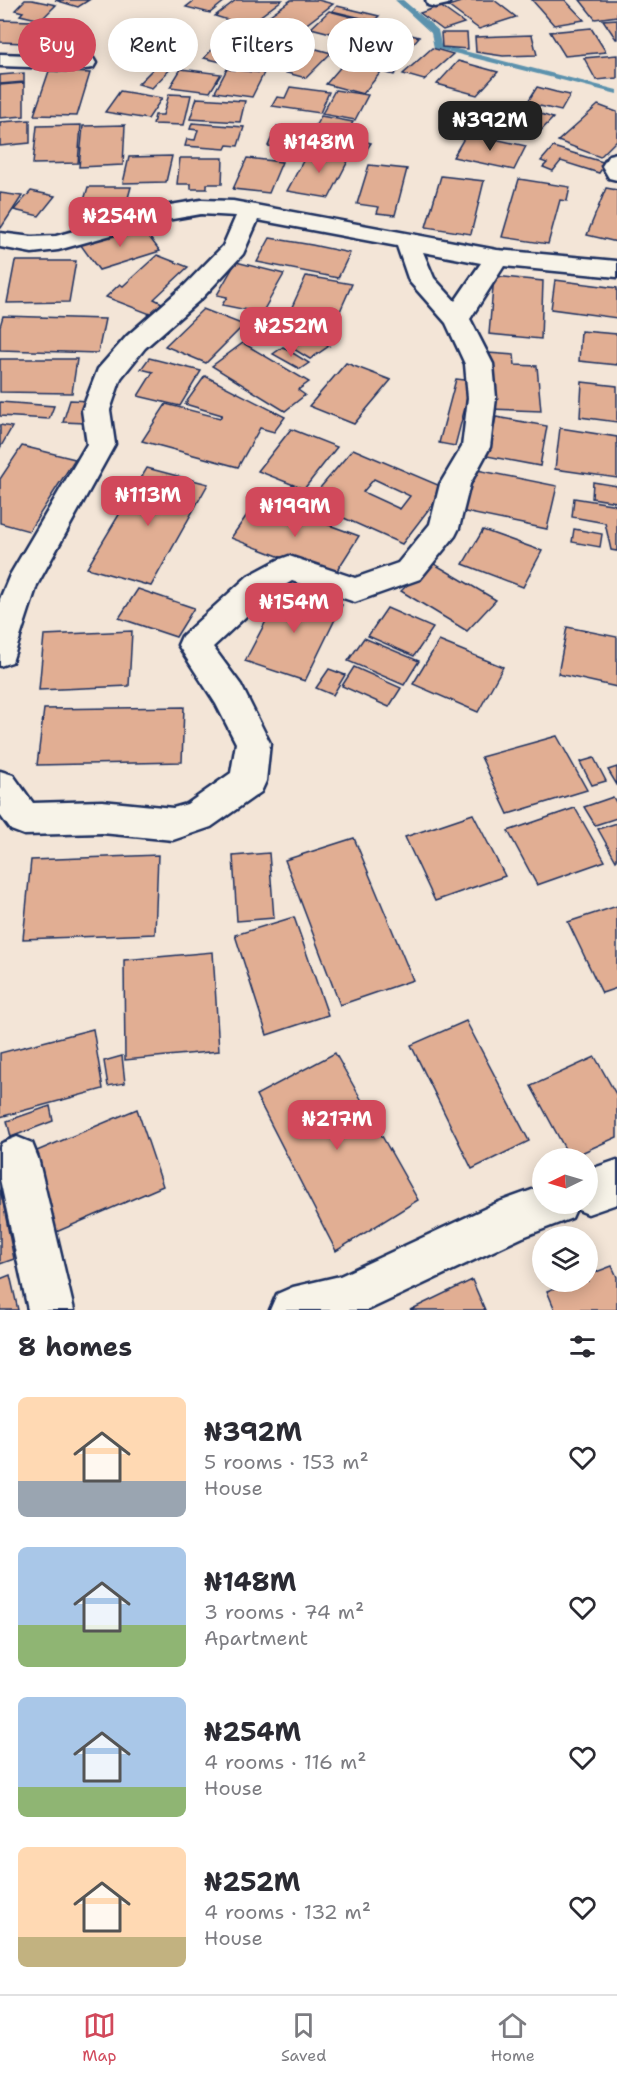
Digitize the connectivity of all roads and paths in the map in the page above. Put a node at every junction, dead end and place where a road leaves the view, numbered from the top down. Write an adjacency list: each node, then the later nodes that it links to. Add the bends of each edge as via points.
1 (0, 60): 2 (street)
2 (18, 61)
3 (617, 160): 4 (street)
4 (617, 173)
5 (250, 211): 6 (street, via 201,207 158,214 58,243); 7 (street); 11 (street, via 234,249 136,342 108,375 96,410 101,444 21,584)
6 (0, 240)
7 (406, 241): 8 (street); 10 (street, via 422,281)
8 (497, 258): 9 (street); 10 (street)
9 (617, 269)
10 (457, 319): 12 (street, via 479,364 482,398 476,447 455,484 444,528 409,571 356,590 289,568 259,585 194,645 229,695 254,743 248,781 198,816 173,824 102,817 24,819)
11 (0, 653)
12 (0, 786)
13 (17, 1158): 17 (street)
14 (617, 1182): 15 (street)
15 (598, 1189)
16 (532, 1212): 18 (street, via 344,1298)
17 (51, 1310)
18 (293, 1310)

